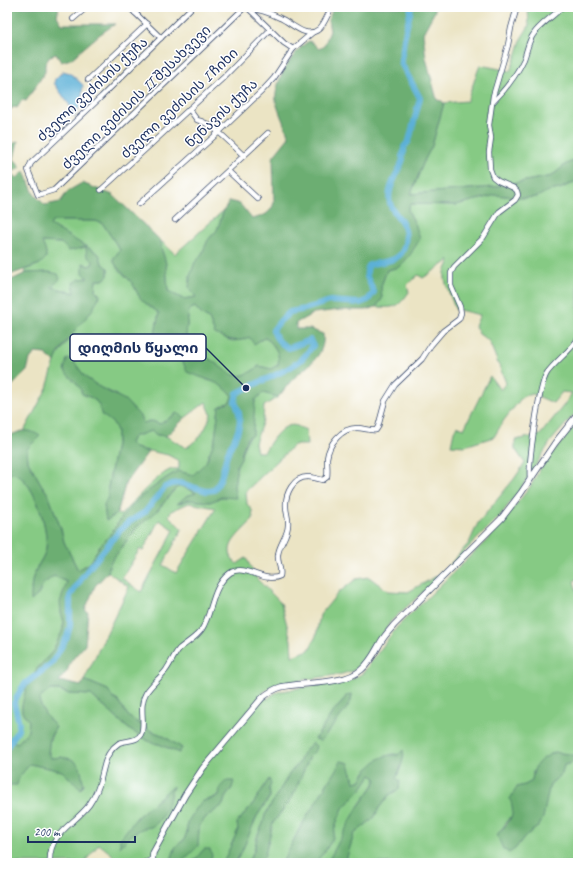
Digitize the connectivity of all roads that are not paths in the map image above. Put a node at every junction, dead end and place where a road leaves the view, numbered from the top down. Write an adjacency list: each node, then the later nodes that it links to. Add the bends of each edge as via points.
1 (87, 7): 10 (street)
2 (129, 7): 9 (street)
3 (141, 7): 9 (street)
4 (192, 7): 14 (street, ძველი ვეძისის ქუჩა)
5 (332, 7): 13 (street, via 320,28)
6 (517, 7): 17 (street)
7 (562, 7): 17 (street, via 532,36 519,68)
8 (247, 8): 12 (street); 13 (street, via 267,12 296,28); 26 (street, ძველი ვეძისის II შესახვევი, via 54,190)
9 (135, 13): 11 (street)
10 (73, 20)
11 (147, 24): 14 (street); 16 (street)
12 (270, 30): 15 (street); 18 (street, ძველი ვეძისის I ჩიხი)
13 (312, 33): 15 (street, ნენავის ქუჩა)
14 (161, 38): 26 (street, ძველი ვეძისის ქუჩა, via 30,163 28,170)
15 (293, 49): 19 (street, ნენავის ქუჩა, via 274,78)
16 (88, 80)
17 (493, 102): 34 (street, via 488,125 491,138 490,169 498,181 514,188 518,194 515,200 499,212 483,238 458,262 451,273 451,286 461,313 458,319 395,385 385,401 376,430 358,428 340,434 327,457 327,477 323,480 308,477 294,483 286,506 287,533 278,553 280,576 266,577 243,570 232,572 225,578 218,589 203,629 179,650 167,669 146,693 141,734 137,738 119,743 110,752 89,804 54,841)
18 (189, 109): 19 (street, via 197,120); 25 (street, ძველი ვეძისის I ჩიხი)
19 (219, 132): 23 (street); 28 (street, ნენავის ქუჩა)
20 (268, 134): 23 (street)
21 (578, 134): 22 (street)
22 (578, 138)
23 (244, 156): 24 (street)
24 (228, 171): 27 (street); 29 (street)
25 (101, 190)
26 (38, 195)
27 (258, 199)
28 (139, 204)
29 (175, 220)
30 (578, 339): 32 (street, via 546,374 533,438)
31 (578, 414): 32 (street)
32 (530, 479): 33 (street, via 522,494 501,519 394,625 361,671 340,679 281,687 262,698 203,768 167,827 153,853)
33 (152, 862): 35 (street)
34 (50, 863)
35 (143, 863)

